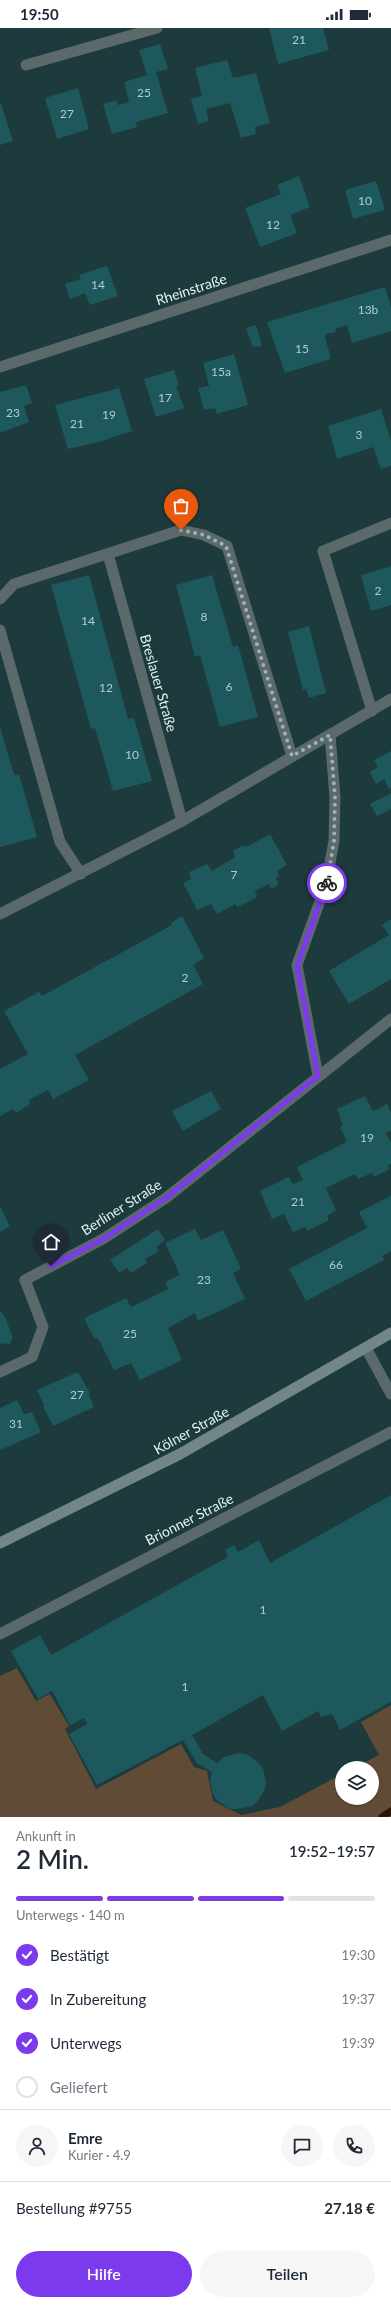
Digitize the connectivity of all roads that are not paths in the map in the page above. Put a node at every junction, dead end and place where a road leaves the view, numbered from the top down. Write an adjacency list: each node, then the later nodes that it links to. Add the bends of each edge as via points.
1 (157, 28): 2 (street)
2 (26, 65)
3 (391, 240): 4 (street, Rheinstraße)
4 (0, 366)
5 (391, 523): 10 (street, via 323,551)
6 (108, 554): 7 (street, via 14,584); 12 (street, via 181,530 204,535 226,546); 13 (street, Breslauer Straße)
7 (0, 598)
8 (0, 630): 14 (street, via 60,842)
9 (391, 699): 10 (street)
10 (372, 711): 11 (street)
11 (330, 735): 12 (street); 17 (street, via 335,797 334,841 326,884 297,966)
12 (292, 756): 13 (street)
13 (182, 821): 14 (street)
14 (81, 874): 15 (street)
15 (0, 914)
16 (391, 1020): 17 (street, Berliner Straße)
17 (318, 1076): 20 (street, Berliner Straße, via 166,1198 103,1239 25,1280 43,1327 32,1357)
18 (391, 1333): 19 (main road, Kölner Straße)
19 (366, 1348): 21 (street); 23 (main road, Kölner Straße, via 180,1454)
20 (0, 1372)
21 (391, 1394)
22 (391, 1432): 24 (street, Brionner Straße)
23 (0, 1543)
24 (0, 1634)

